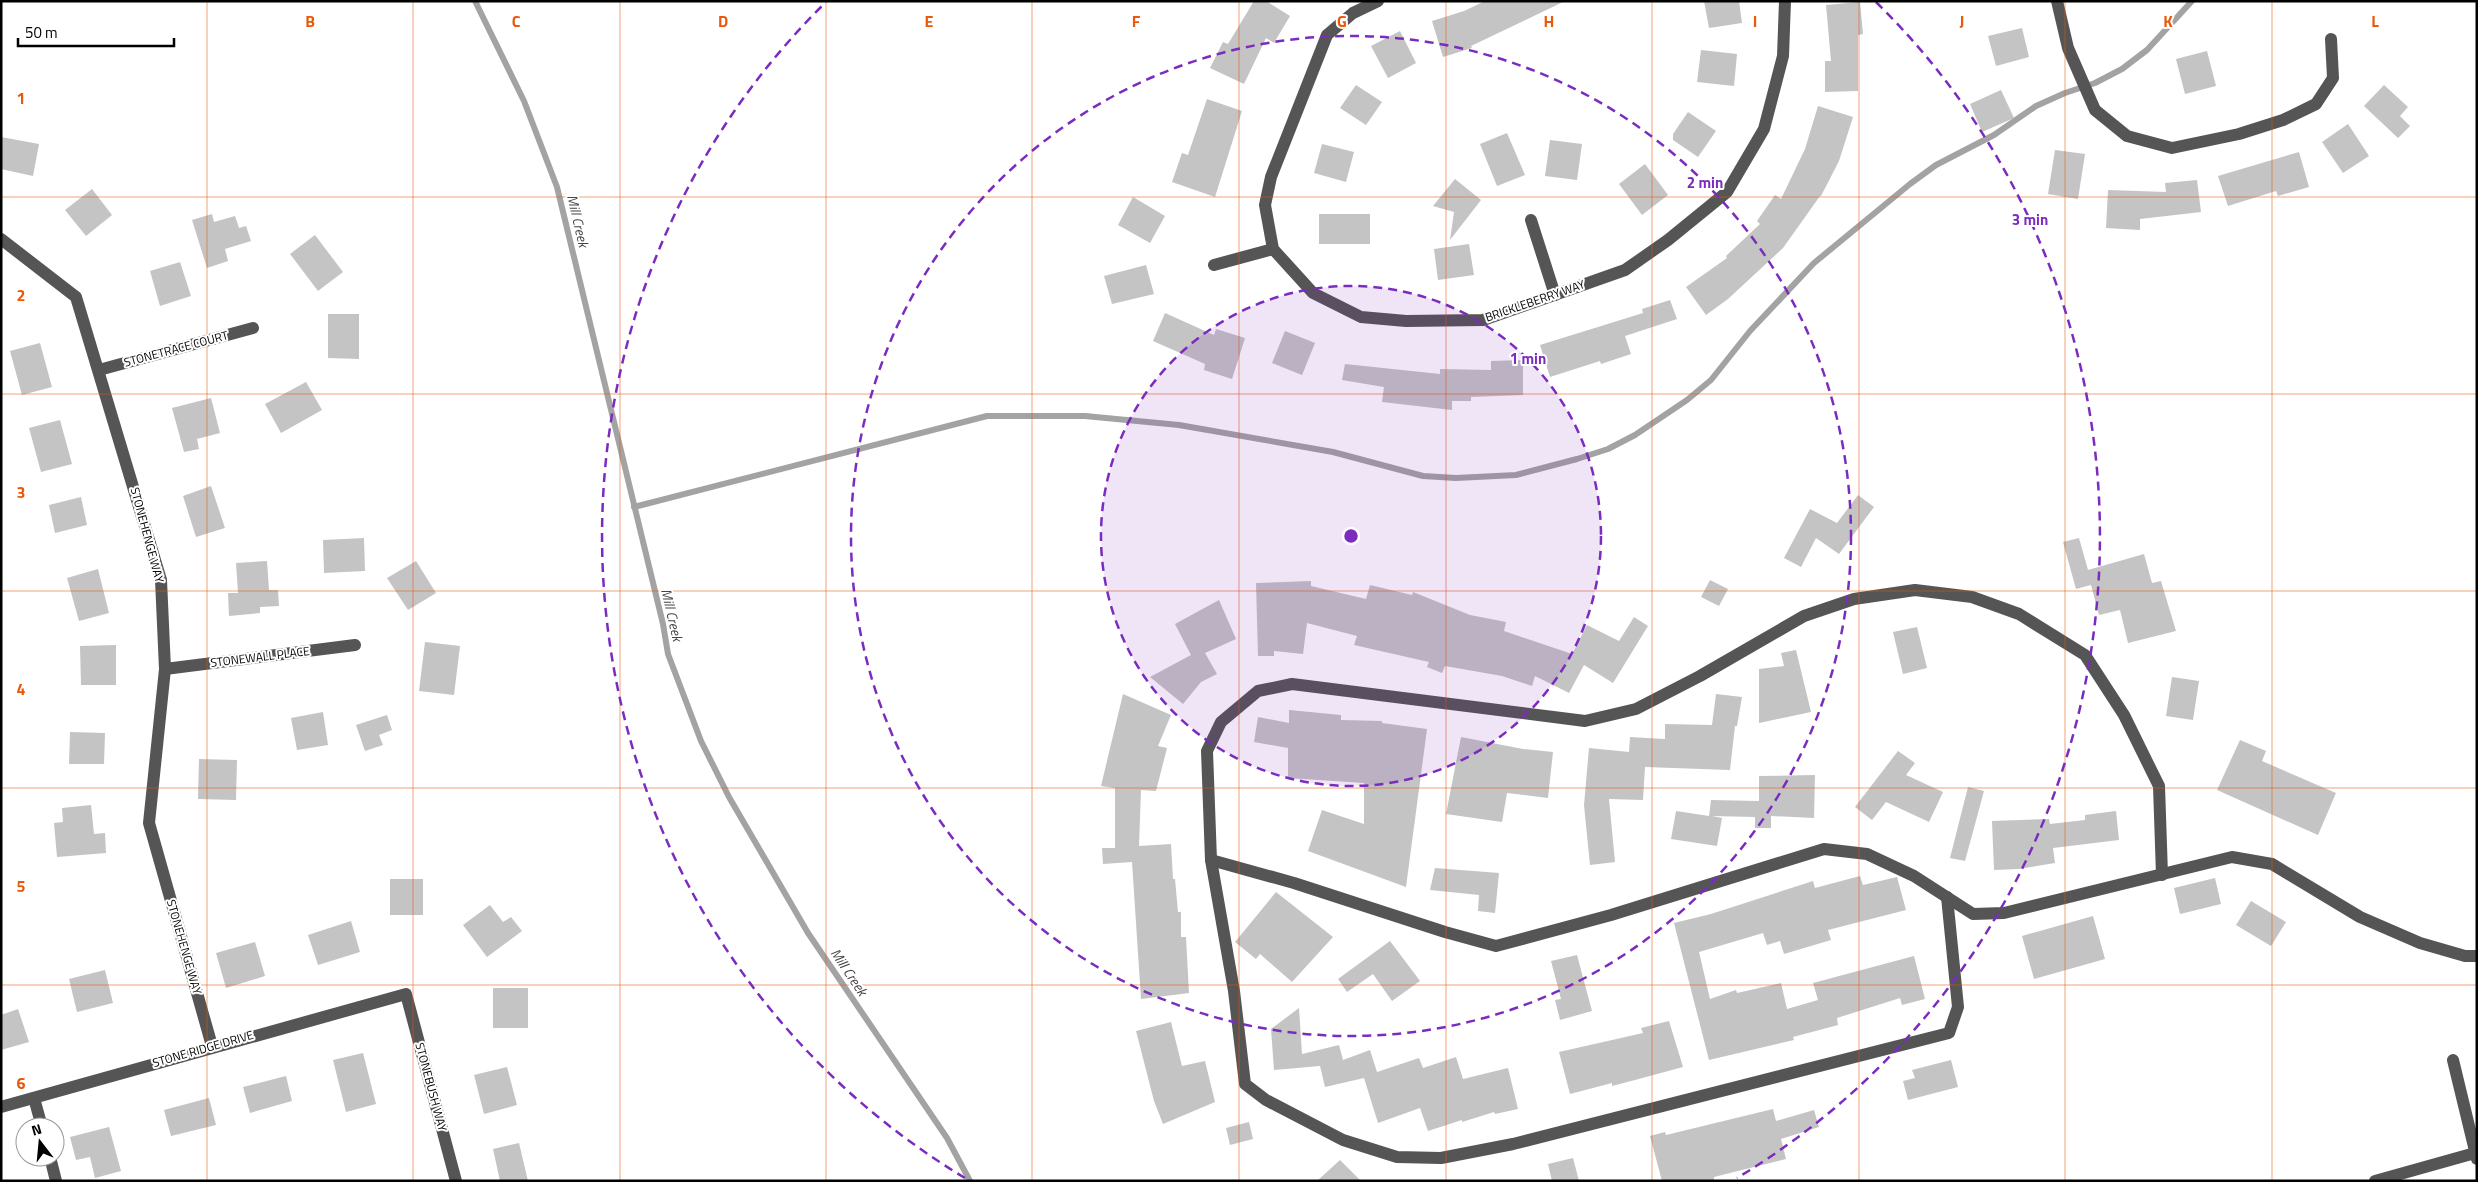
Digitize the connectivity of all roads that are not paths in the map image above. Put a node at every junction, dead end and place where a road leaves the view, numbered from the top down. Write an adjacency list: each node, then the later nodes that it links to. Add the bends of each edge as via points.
1 (1378, 1): 7 (street, via 1353,13 1327,35 1271,177 1265,206)
2 (1785, 1): 9 (street, BRICKLEBERRY WAY, via 1783,56 1764,129 1727,192 1626,270)
3 (2057, 1): 4 (street, via 2068,48 2095,110 2127,136 2172,148 2239,134 2284,120 2316,104 2333,78)
4 (2331, 39)
5 (1531, 220): 9 (street)
6 (1, 239): 11 (street, STONEHENGE WAY, via 76,297)
7 (1273, 249): 8 (street); 9 (street, BRICKLEBERRY WAY, via 1313,293 1361,317 1406,321 1483,320)
8 (1214, 265)
9 (1555, 295)
10 (253, 328): 11 (street, STONETRACE COURT)
11 (98, 370): 13 (street, STONEHENGE WAY, via 161,580)
12 (355, 644): 13 (street, STONEWALL PLACE)
13 (165, 668): 19 (street, STONEHENGE WAY, via 149,823)
14 (1211, 860): 15 (street, via 1207,751 1221,722 1258,691 1292,684 1585,721 1636,709 1804,616 1854,599 1915,590 1972,597 2019,614 2085,655 2124,715 2159,786); 16 (street, via 1496,946 1611,916 1824,849 1867,854 1914,876); 16 (street, via 1234,991 1245,1084 1266,1100 1343,1140 1397,1157 1441,1158 1513,1144 1948,1033 1958,1007)
15 (2162, 875): 16 (street, via 2004,913 1973,914); 17 (street, via 2232,857 2272,864 2360,917 2420,943 2465,956)
16 (1947, 897)
17 (2477, 956)
18 (406, 994): 19 (street, STONE RIDGE DRIVE); 27 (street, STONEBUSH WAY)
19 (212, 1046): 21 (street, STONE RIDGE DRIVE)
20 (2453, 1060): 24 (street)
21 (34, 1098): 22 (street, STONE RIDGE DRIVE); 23 (street)
22 (1, 1107)
23 (39, 1117)
24 (2476, 1156): 28 (street)
25 (52, 1167): 26 (street)
26 (56, 1181)
27 (456, 1181)
28 (2375, 1181)

